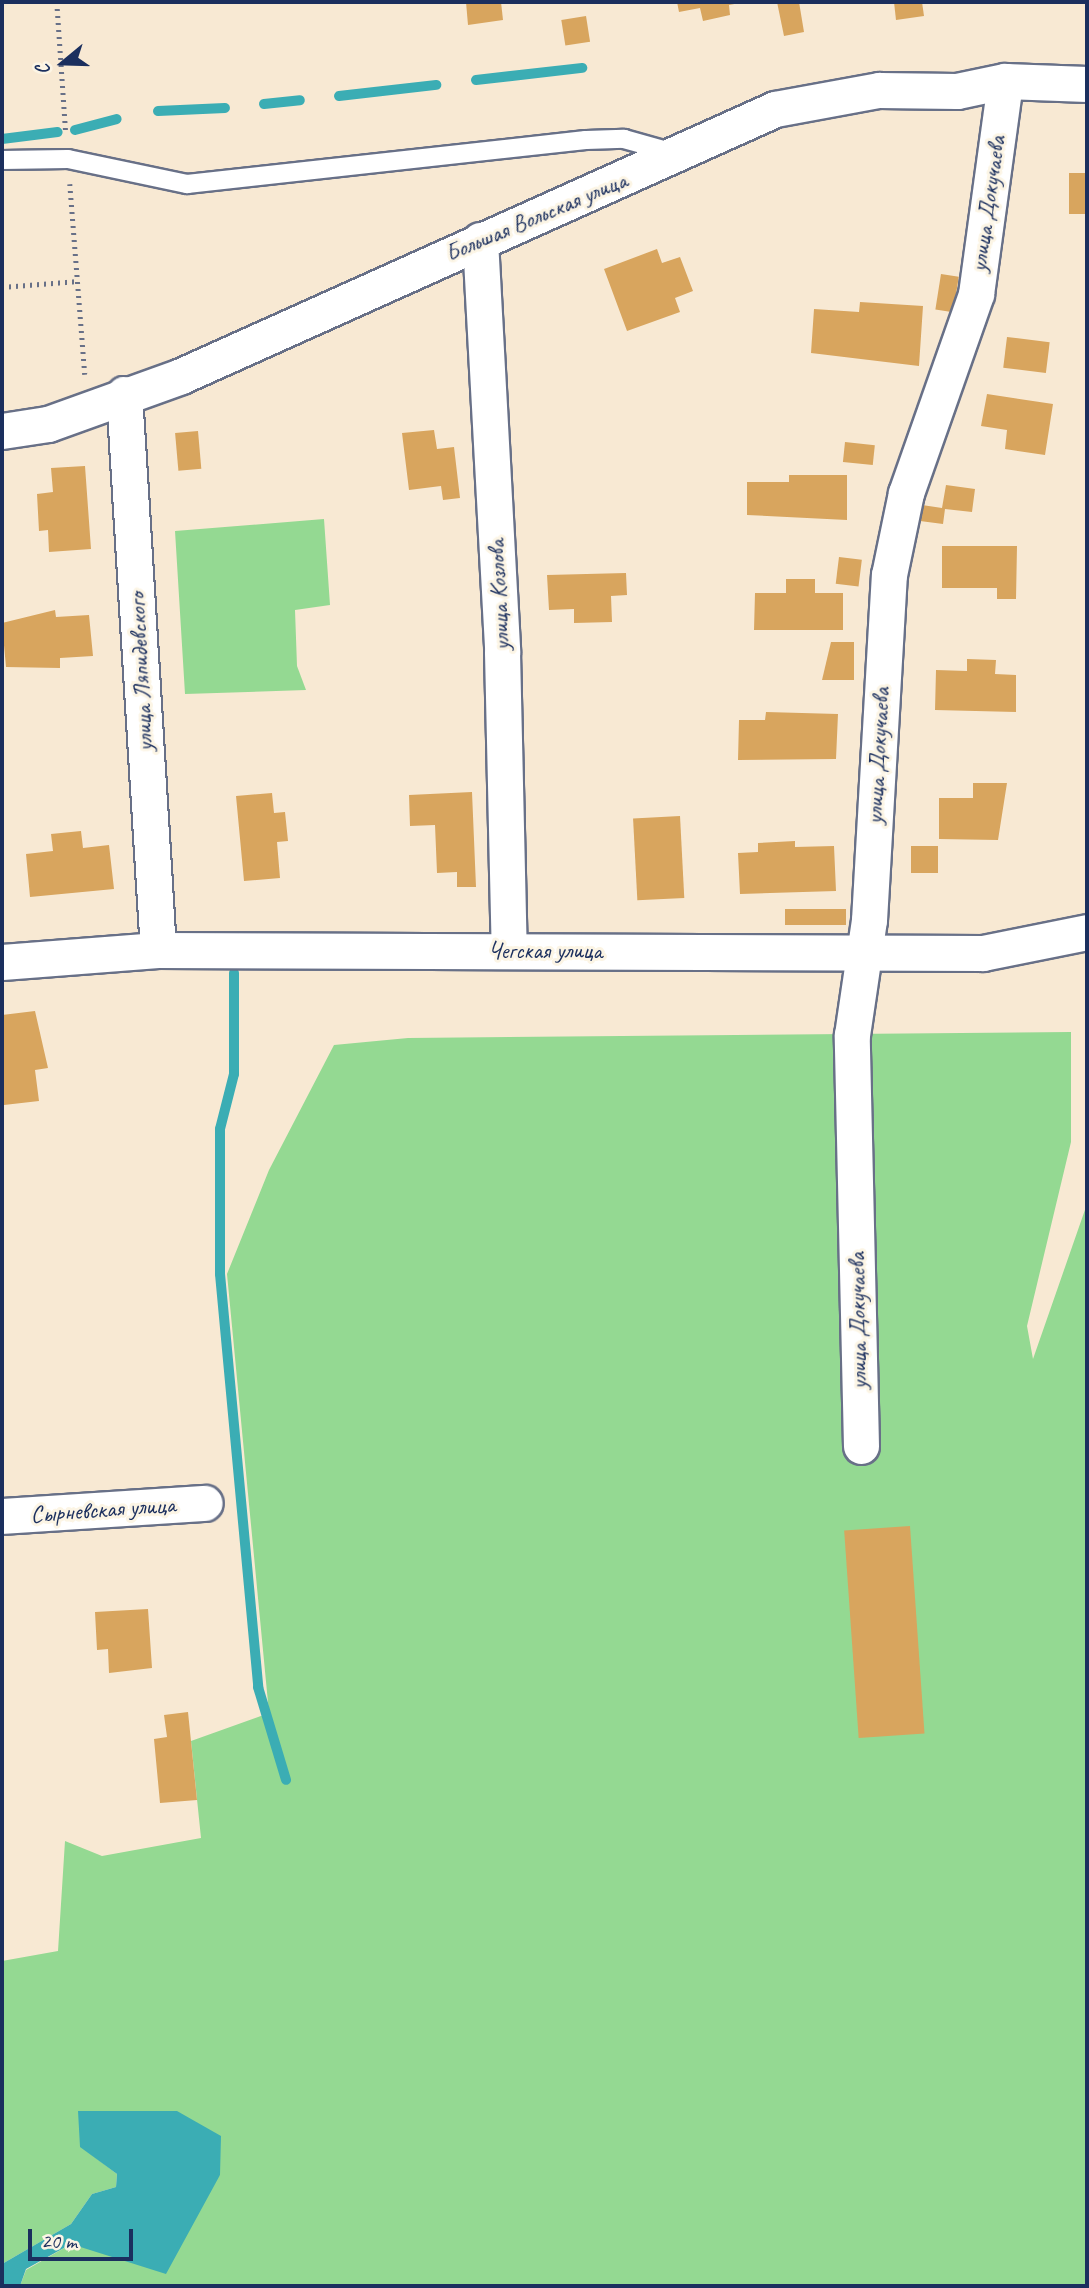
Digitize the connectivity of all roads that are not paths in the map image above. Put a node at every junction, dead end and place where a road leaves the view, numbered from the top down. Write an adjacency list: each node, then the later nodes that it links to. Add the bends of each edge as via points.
1 (1005, 81): 2 (street, Большая Вольская улица); 3 (street, Большая Вольская улица, via 957,91 878,90 775,109); 11 (street, улица Докучаева, via 965,341 895,533)
2 (1087, 84)
3 (682, 155): 4 (lane, via 624,139 586,140 187,184 68,159); 5 (street, Большая Вольская улица)
4 (2, 160)
5 (480, 240): 6 (street, Большая Вольская улица, via 181,376); 10 (street, улица Козлова, via 502,652)
6 (124, 394): 7 (street, Большая Вольская улица, via 48,424); 9 (street, улица Ляпидевского)
7 (2, 431)
8 (1087, 932): 11 (street, Чегская улица, via 983,953)
9 (158, 950): 10 (street, Чегская улица); 12 (street, Чегская улица)
10 (509, 951): 11 (street, Чегская улица)
11 (865, 952): 13 (street, улица Докучаева, via 852,1068)
12 (2, 961)
13 (861, 1446)
14 (205, 1503): 15 (street, Сырневская улица)
15 (2, 1516)

